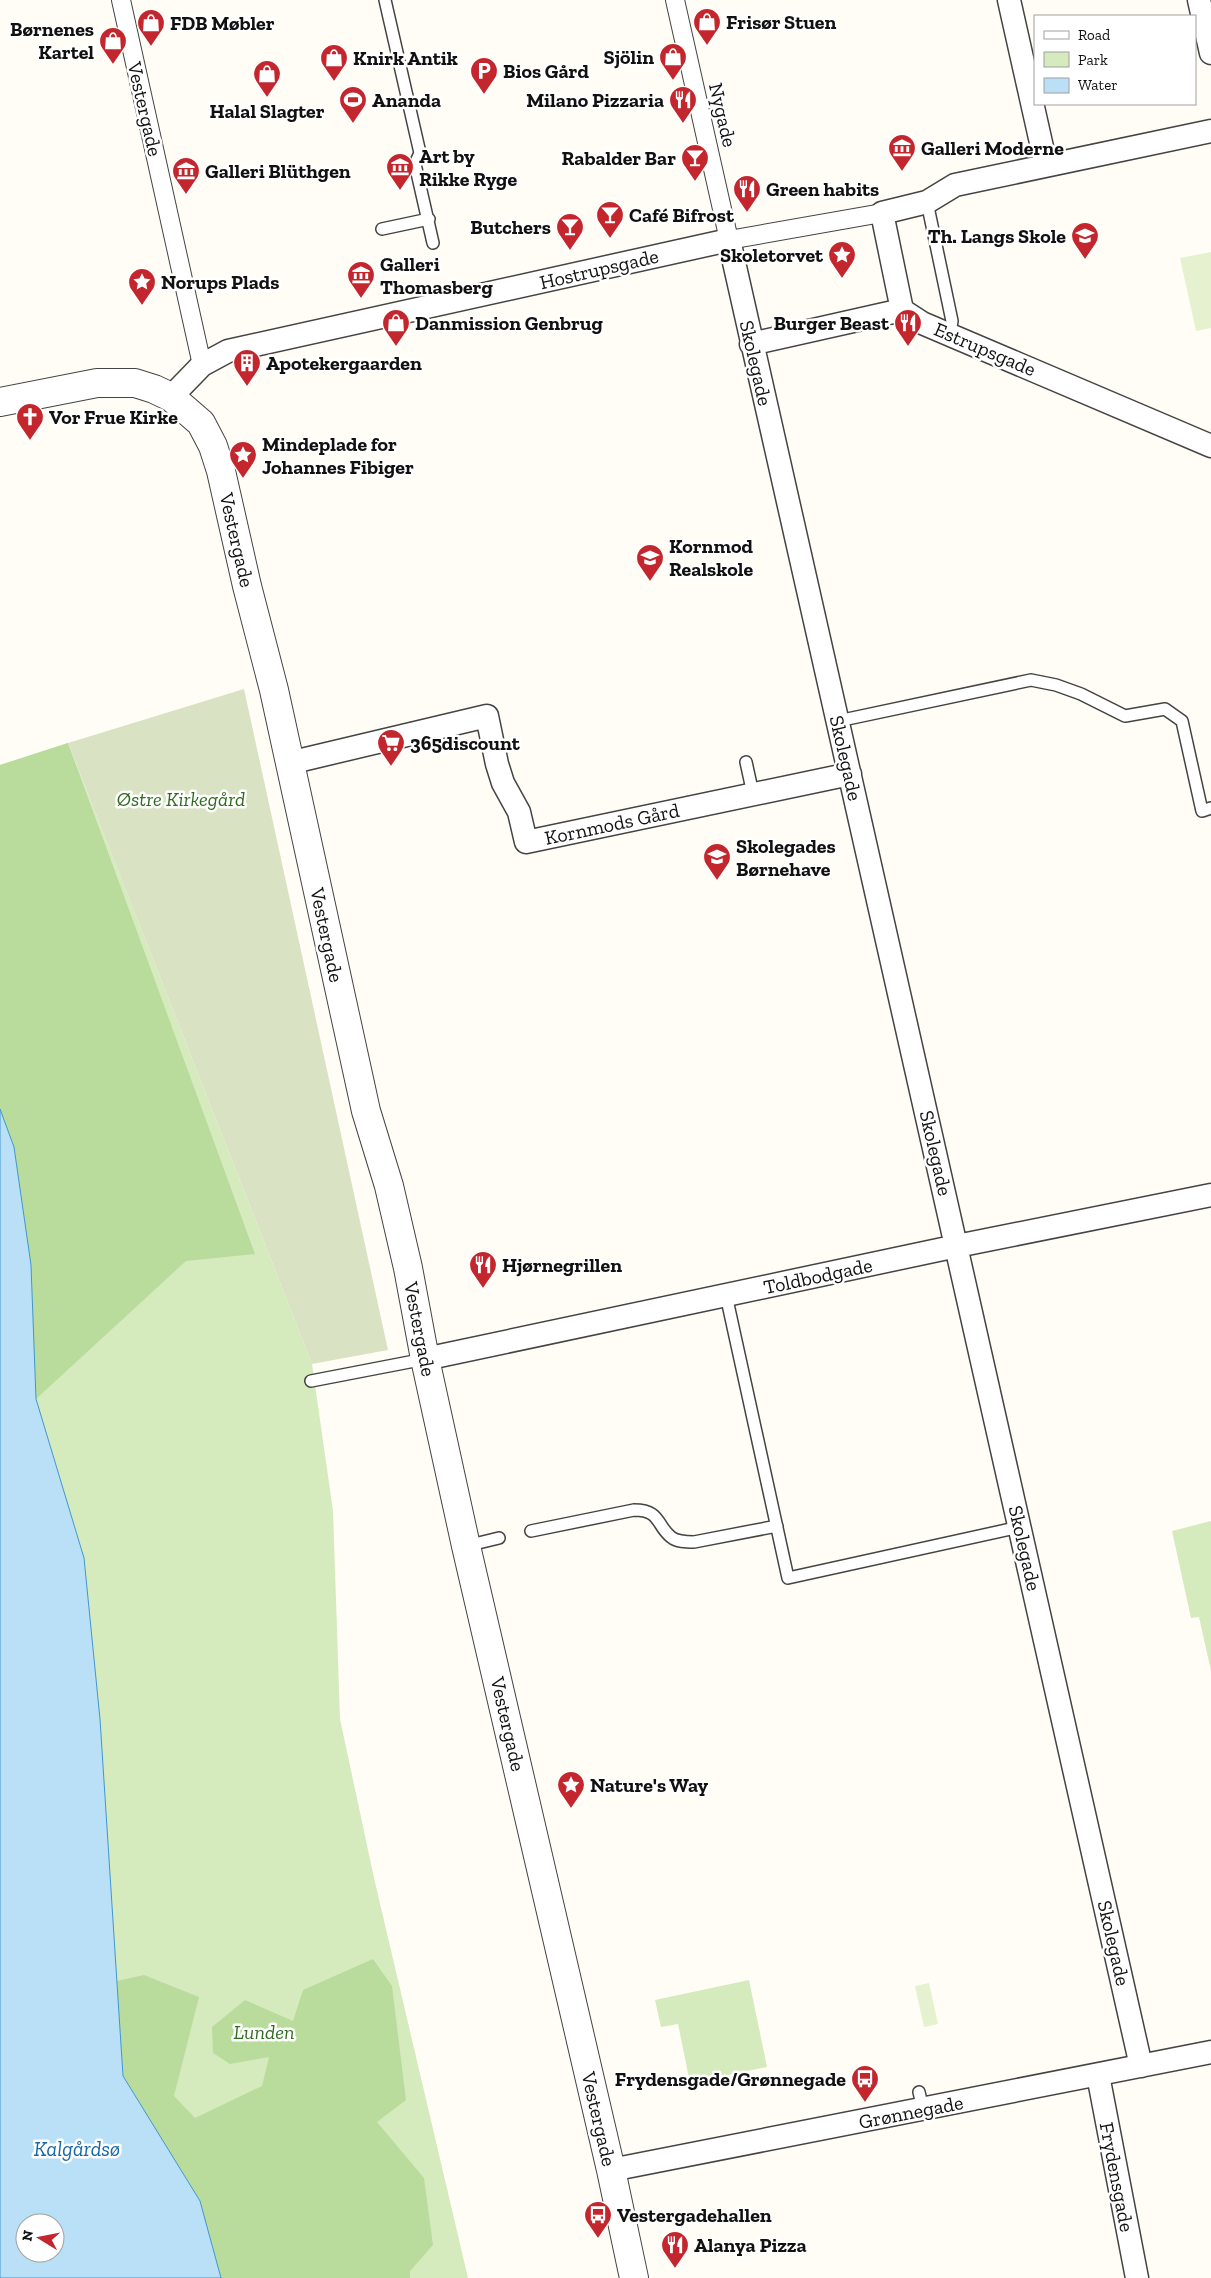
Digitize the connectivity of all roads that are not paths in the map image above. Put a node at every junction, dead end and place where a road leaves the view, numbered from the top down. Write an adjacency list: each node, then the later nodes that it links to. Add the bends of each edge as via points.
1 (121, 0): 18 (street, Vestergade)
2 (385, 0): 11 (lane, via 420,152 415,164)
3 (675, 0): 13 (street, Nygade)
4 (1009, 0): 8 (street)
5 (1199, 0): 6 (street)
6 (1211, 53)
7 (1211, 131): 8 (street, Hostrupsgade)
8 (1046, 164): 9 (street, Hostrupsgade, via 955,185)
9 (928, 208): 10 (street, Hostrupsgade); 16 (lane, via 952,321)
10 (882, 213): 13 (street, Hostrupsgade); 15 (street)
11 (429, 219): 12 (lane); 14 (lane)
12 (382, 229)
13 (729, 240): 17 (street, Skolegade); 18 (street, Hostrupsgade, via 444,296 228,351)
14 (433, 243)
15 (902, 310): 16 (street, Estrupsgade); 17 (street)
16 (950, 333): 21 (street, Estrupsgade)
17 (751, 344): 22 (street, Skolegade)
18 (202, 365): 19 (street, Hostrupsgade)
19 (171, 397): 20 (street, via 154,388 116,382 53,390); 24 (street, Vestergade, via 201,423 221,471)
20 (0, 402)
21 (1211, 446)
22 (838, 721): 25 (street, Skolegade); 27 (lane, via 1031,680 1081,694 1125,716 1165,709 1182,721)
23 (746, 762): 26 (lane)
24 (289, 763): 26 (street, Kornmods Gård, via 487,716 497,764 518,812 526,842); 31 (street, Vestergade, via 366,1111 389,1186 408,1268)
25 (850, 774): 26 (street, Kornmods Gård); 29 (street, Skolegade)
26 (752, 794)
27 (1207, 810)
28 (1211, 1194): 29 (street, Toldbodgade)
29 (957, 1246): 30 (street, Toldbodgade); 34 (street, Skolegade)
30 (726, 1295): 31 (street, Toldbodgade); 33 (lane)
31 (425, 1359): 32 (lane); 37 (street, Vestergade)
32 (311, 1381)
33 (777, 1526): 34 (lane, via 788,1578); 35 (lane, via 682,1542 670,1537 646,1510 634,1510)
34 (1020, 1527): 39 (street, Skolegade)
35 (531, 1531)
36 (499, 1538): 37 (lane)
37 (466, 1546): 41 (street, Vestergade)
38 (1211, 2052): 39 (street, Grønnegade)
39 (1142, 2066): 40 (street, Grønnegade)
40 (1098, 2075): 41 (street, Grønnegade, via 921,2101); 43 (street, Frydensgade)
41 (611, 2170): 42 (street, Vestergade)
42 (634, 2278)
43 (1137, 2278)

